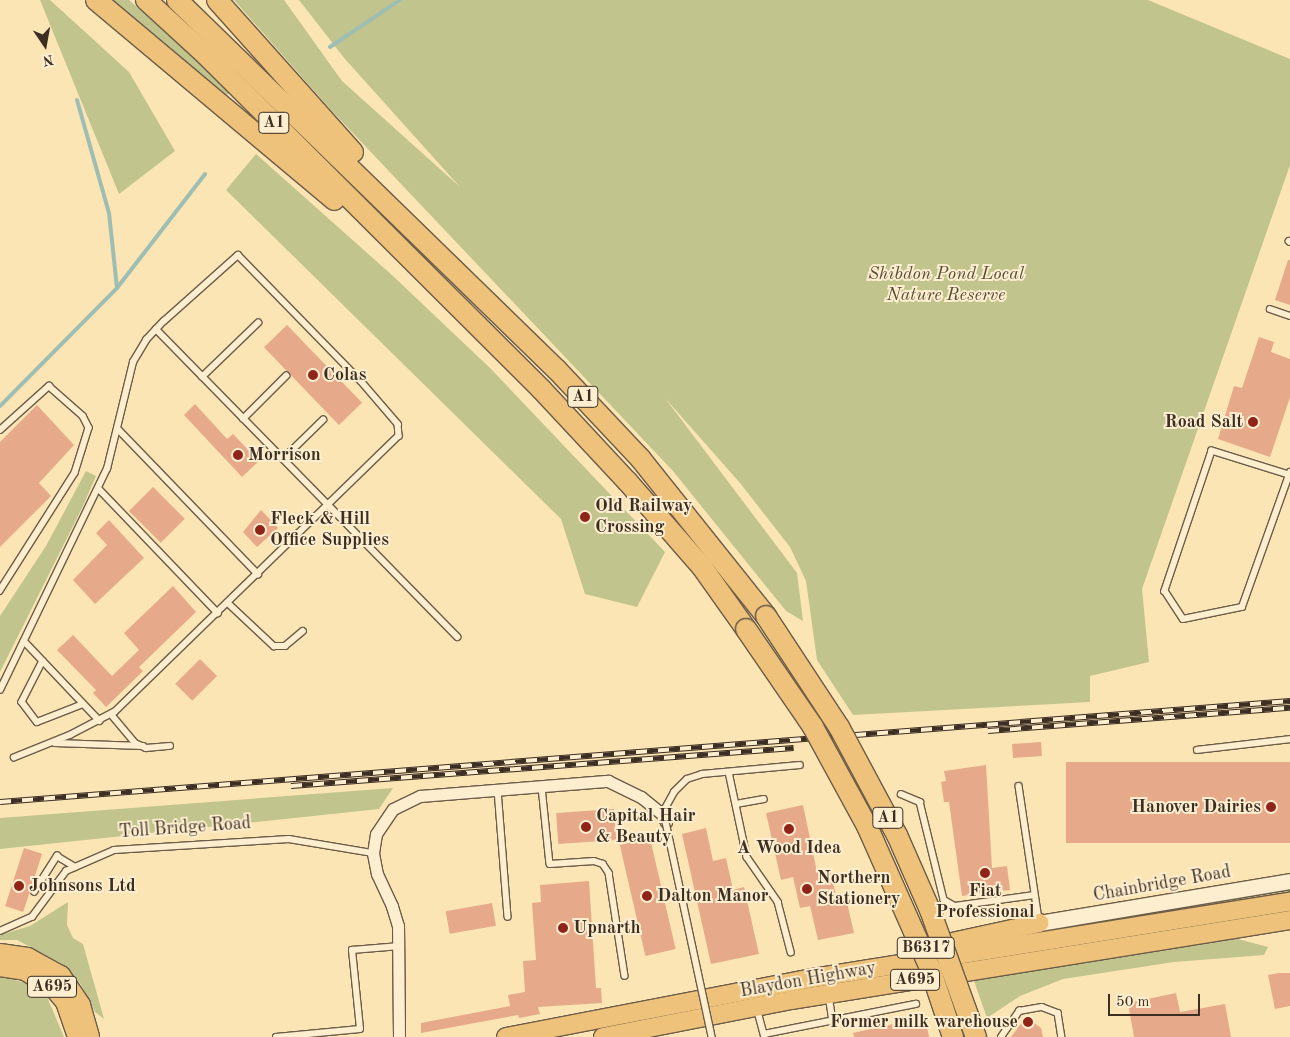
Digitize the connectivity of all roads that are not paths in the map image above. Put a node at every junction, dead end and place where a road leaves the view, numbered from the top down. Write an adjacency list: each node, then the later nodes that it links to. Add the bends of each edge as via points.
1 (96, 0): 6 (highway, via 351,214)
2 (146, 0): 6 (highway, A1, via 206,55)
3 (177, 0): 5 (highway, A1)
4 (216, 0): 5 (highway, via 358,159)
5 (380, 196): 79 (highway, A1, bridge, via 557,370 640,458 766,616 838,727 897,835 930,910)
6 (400, 248): 78 (highway, A1, bridge, via 478,324 627,481 702,567 746,629 812,727 868,826 930,968)
7 (1270, 309): 8 (lane)
8 (1290, 316)
9 (258, 322): 12 (lane)
10 (156, 329): 12 (lane); 15 (lane, via 132,362); 20 (lane, via 234,256 242,257 398,424 399,436)
11 (286, 376): 13 (lane)
12 (202, 377): 13 (lane)
13 (243, 419): 17 (lane)
14 (323, 420): 17 (lane)
15 (118, 429): 19 (lane); 21 (lane)
16 (0, 430): 22 (lane, via 49,386 83,416 89,428 75,473 55,510)
17 (283, 460): 20 (lane)
18 (1289, 474): 18 (lane, via 1242,607 1183,619 1165,591 1212,451)
19 (99, 489): 24 (lane); 27 (lane)
20 (328, 506): 21 (lane); 26 (lane)
21 (258, 574): 23 (lane)
22 (0, 591)
23 (228, 603): 24 (lane); 25 (lane, via 274,646 285,646)
24 (218, 613): 31 (lane)
25 (303, 631)
26 (458, 637)
27 (24, 642): 28 (lane); 29 (lane)
28 (43, 661): 30 (lane); 30 (lane, via 22,702 37,722)
29 (0, 690)
30 (83, 704): 32 (lane)
31 (112, 714): 32 (lane); 35 (lane, via 135,742)
32 (100, 721): 34 (lane)
33 (1290, 739): 37 (lane)
34 (53, 743): 35 (lane); 38 (lane)
35 (143, 746): 36 (lane)
36 (170, 746)
37 (1197, 750)
38 (14, 758)
39 (800, 765): 40 (lane)
40 (729, 772): 46 (lane); 47 (lane, via 687,779 674,792)
41 (1019, 786): 52 (lane)
42 (542, 787): 43 (street); 47 (street, via 608,781 641,797); 64 (lane, via 550,864 594,861 603,864 609,873)
43 (498, 790): 48 (street, via 420,796 402,802 384,819 376,834); 54 (lane)
44 (901, 794): 52 (lane, via 920,802 944,900 955,906)
45 (764, 799): 46 (lane)
46 (736, 804): 61 (lane, via 747,857 778,902)
47 (664, 818): 77 (lane, bridge)
48 (373, 853): 49 (lane, Toll Bridge Road, via 289,839 177,844 114,850); 60 (street, via 377,874 392,906)
49 (75, 867): 51 (lane, via 57,856); 58 (lane, Toll Bridge Road, via 66,871 32,917)
50 (1290, 881): 56 (main road, Chainbridge Road / B6317)
51 (34, 892)
52 (1034, 895): 56 (lane)
53 (1290, 902): 65 (main road, Blaydon Highway / A695)
54 (508, 917)
55 (1290, 920): 59 (main road, Blaydon Highway / A695)
56 (1040, 923): 65 (main road, B6317, via 967,936)
57 (1290, 929): 59 (main road)
58 (0, 931)
59 (1228, 931): 66 (main road, Blaydon Highway / A695)
60 (400, 946): 73 (lane, via 352,950 360,1028); 74 (street)
61 (791, 952)
62 (0, 953): 72 (main road, via 28,957 61,975 81,1005)
63 (0, 967): 71 (main road, A695, via 25,971 54,988 65,1002)
64 (625, 976)
65 (813, 978): 75 (main road, Blaydon Highway / A695)
66 (828, 994): 68 (main road, Blaydon Highway / A695); 69 (lane)
67 (916, 1004): 69 (lane)
68 (757, 1006): 70 (lane); 76 (main road, Blaydon Highway / A695)
69 (833, 1020): 70 (lane)
70 (765, 1035)
71 (76, 1037)
72 (90, 1037)
73 (276, 1037)
74 (399, 1037)
75 (506, 1037)
76 (603, 1037)
77 (712, 1037)
78 (953, 1037)
79 (976, 1037)
80 (1001, 1037): 81 (lane, via 1020,1011 1042,1007 1058,1013)
81 (1062, 1037)

